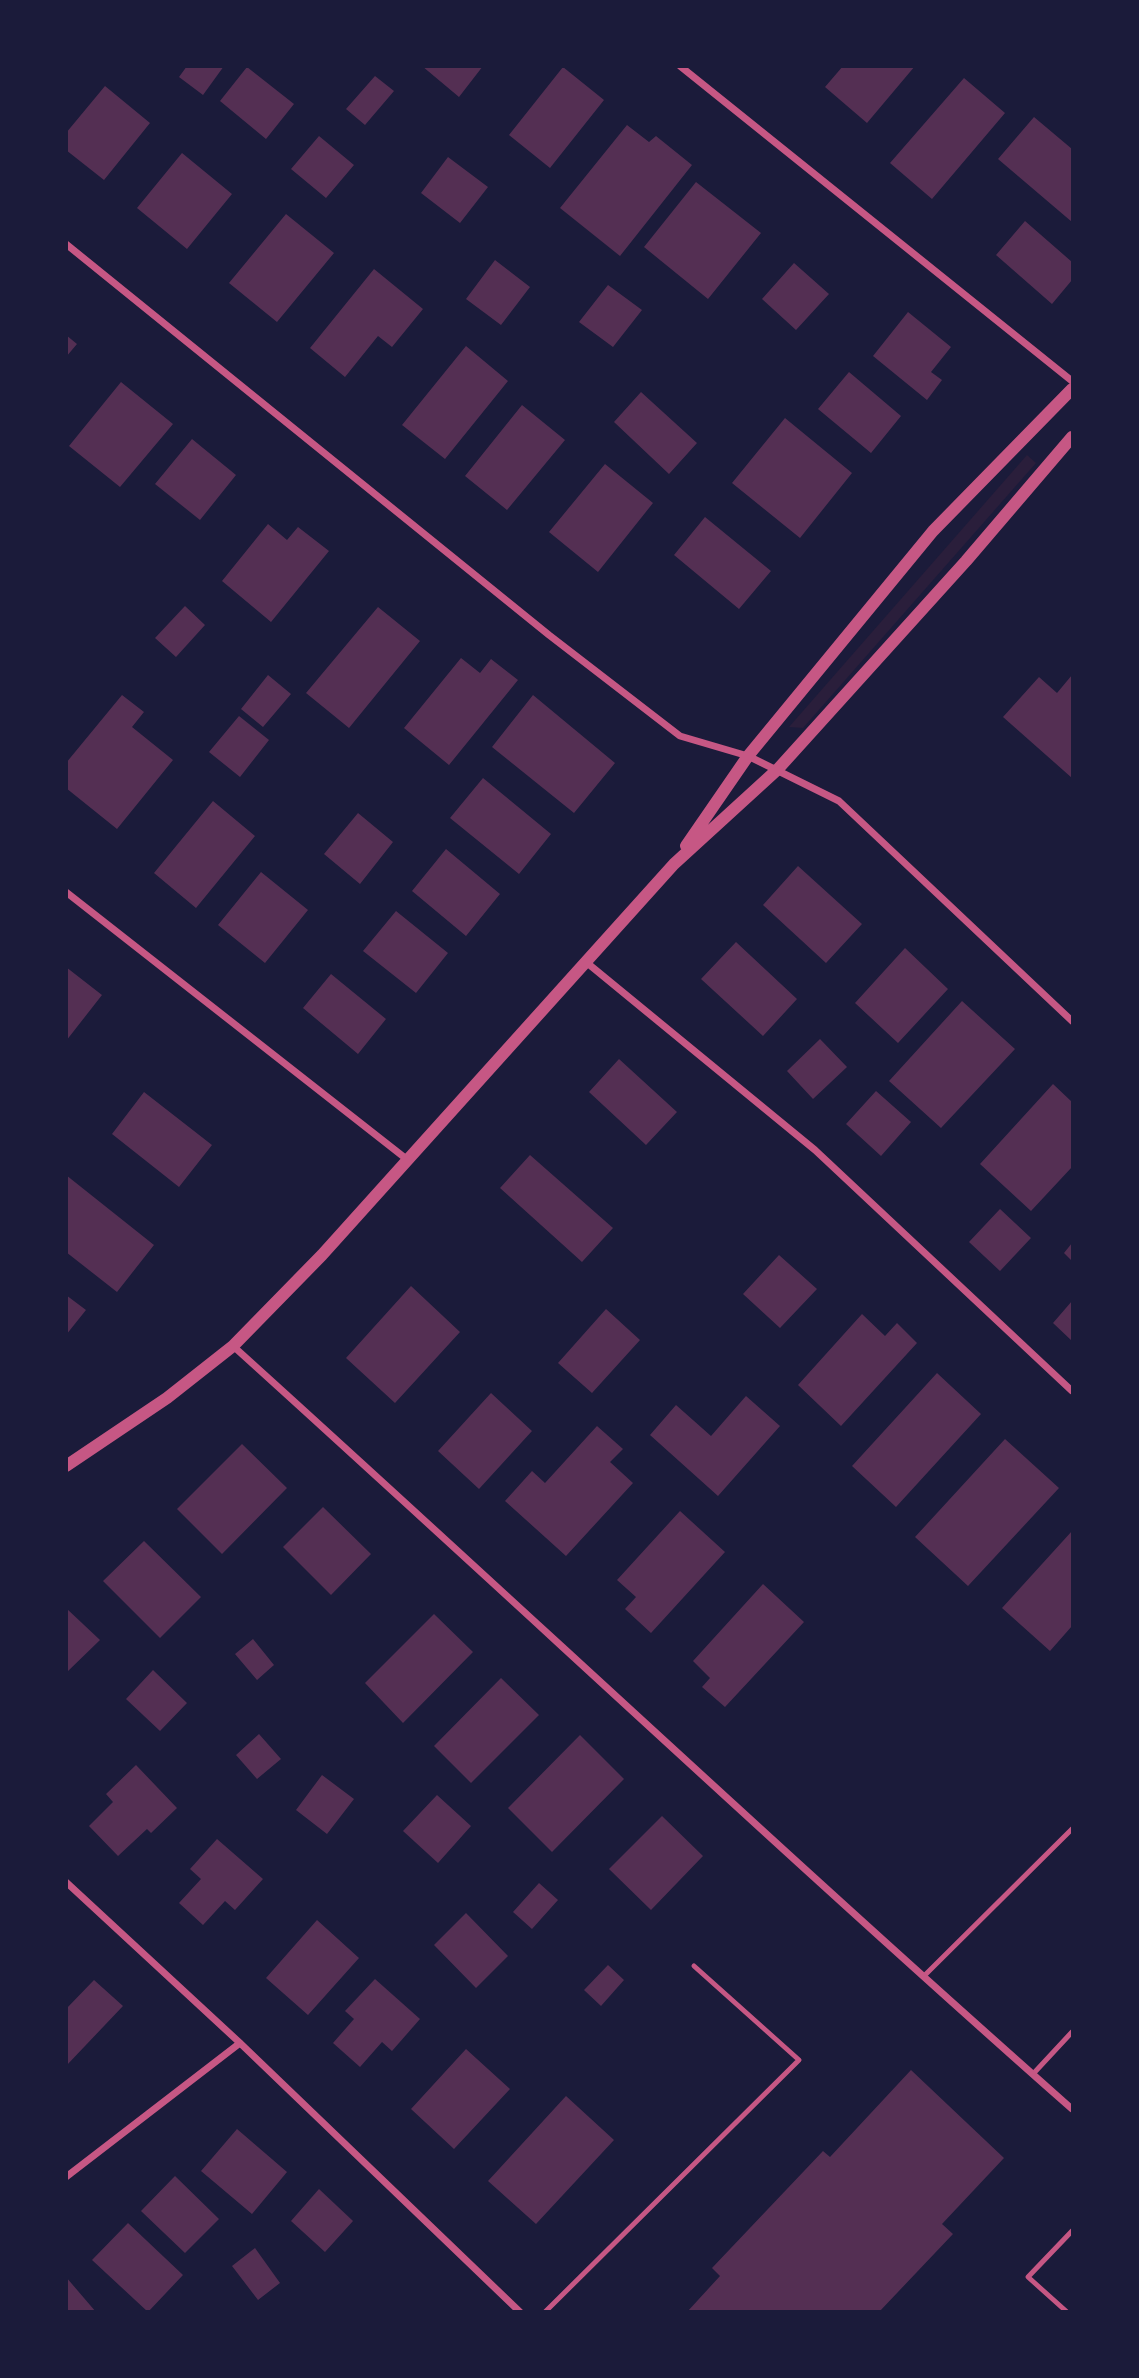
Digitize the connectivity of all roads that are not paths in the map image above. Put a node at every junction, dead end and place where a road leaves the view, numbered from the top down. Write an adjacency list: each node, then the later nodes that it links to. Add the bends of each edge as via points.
1 (680, 66): 3 (street)
2 (66, 244): 6 (street, via 680,736)
3 (1073, 381)
4 (1073, 389): 6 (street, via 933,531)
5 (1073, 437): 7 (street)
6 (748, 756): 7 (street); 8 (street)
7 (778, 769): 8 (street); 11 (street, via 839,801)
8 (674, 864): 10 (street)
9 (66, 892): 12 (street)
10 (586, 962): 12 (street); 14 (street, via 815,1150)
11 (1073, 1021)
12 (409, 1161): 13 (street)
13 (233, 1346): 15 (street, via 167,1398); 19 (street)
14 (1073, 1391)
15 (66, 1466)
16 (1073, 1829): 19 (lane)
17 (66, 1882): 21 (street)
18 (694, 1966): 27 (lane, via 799,2060)
19 (924, 1976): 22 (street)
20 (1073, 2032): 22 (lane)
21 (240, 2043): 24 (street); 26 (street)
22 (1033, 2074): 23 (street)
23 (1073, 2109)
24 (66, 2177)
25 (1073, 2231): 28 (lane, via 1028,2277)
26 (520, 2312)
27 (545, 2312)
28 (1068, 2312)

